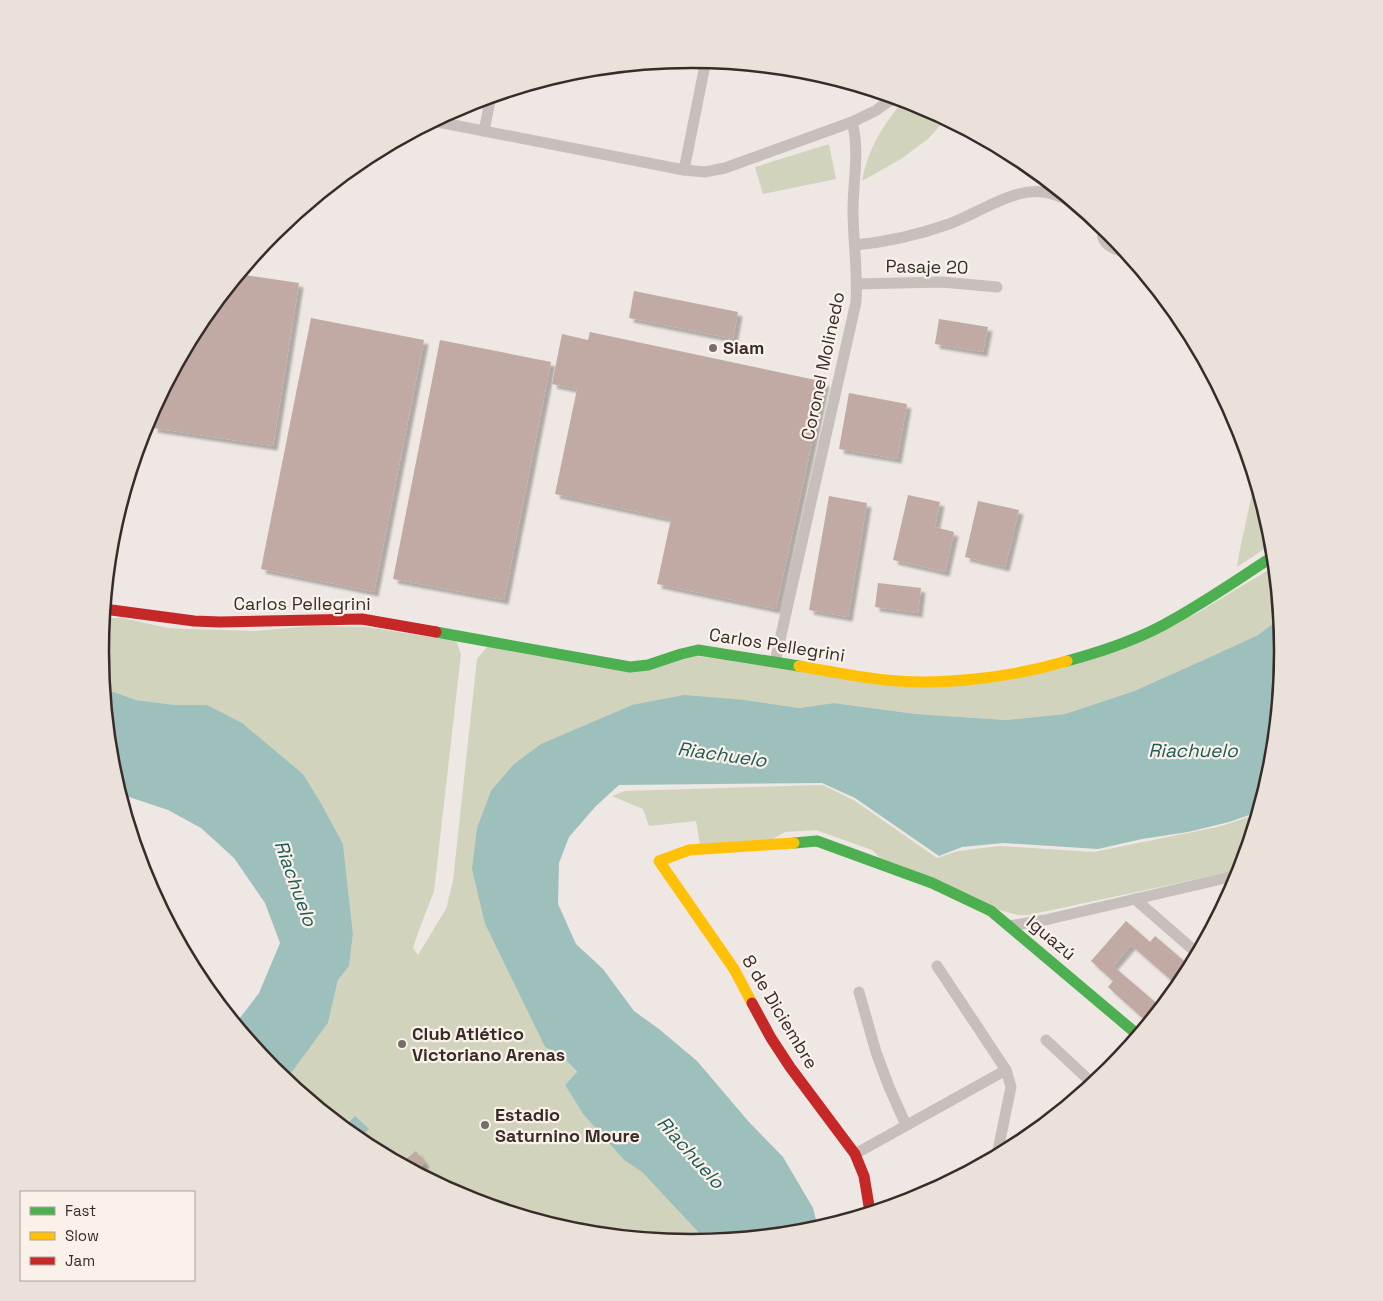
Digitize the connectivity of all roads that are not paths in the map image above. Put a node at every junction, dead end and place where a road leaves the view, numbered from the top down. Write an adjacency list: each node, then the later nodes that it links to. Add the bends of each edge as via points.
1 (704, 68): 7 (street)
2 (888, 102): 4 (street)
3 (489, 104): 6 (street)
4 (852, 122): 7 (street, via 720,170); 12 (street, Coronel Molinedo, via 856,134 853,186)
5 (444, 123): 6 (street)
6 (484, 131): 7 (street)
7 (684, 170)
8 (1045, 188): 9 (street)
9 (1042, 192): 10 (street); 12 (street, via 1016,195 922,233)
10 (1056, 196)
11 (1103, 237): 13 (street)
12 (855, 245): 14 (street, Coronel Molinedo)
13 (1114, 249)
14 (857, 284): 15 (street, Pasaje 20, via 942,282); 18 (street, Coronel Molinedo, via 856,302)
15 (997, 287)
16 (1267, 560): 18 (street, Carlos Pellegrini, via 1173,620 1134,639 1058,664 999,676 944,681 887,680)
17 (110, 610): 18 (street, Carlos Pellegrini, via 220,622 362,619 630,667 643,667 698,650)
18 (775, 662)
19 (659, 862): 22 (street, Iguazú, via 689,850 816,841 932,883 991,911); 32 (street, 8 de Diciembre, via 734,969 790,1067)
20 (1229, 876): 21 (street)
21 (1135, 899): 22 (street); 23 (street)
22 (1009, 926): 26 (street, Iguazú)
23 (1192, 948)
24 (937, 966): 28 (street)
25 (859, 992): 30 (street, via 876,1052)
26 (1133, 1031)
27 (1046, 1040): 29 (street)
28 (1006, 1070): 30 (street); 31 (street, via 1011,1087)
29 (1087, 1079)
30 (906, 1125): 32 (street)
31 (999, 1145)
32 (855, 1154): 33 (street, 8 de Diciembre)
33 (868, 1206)

